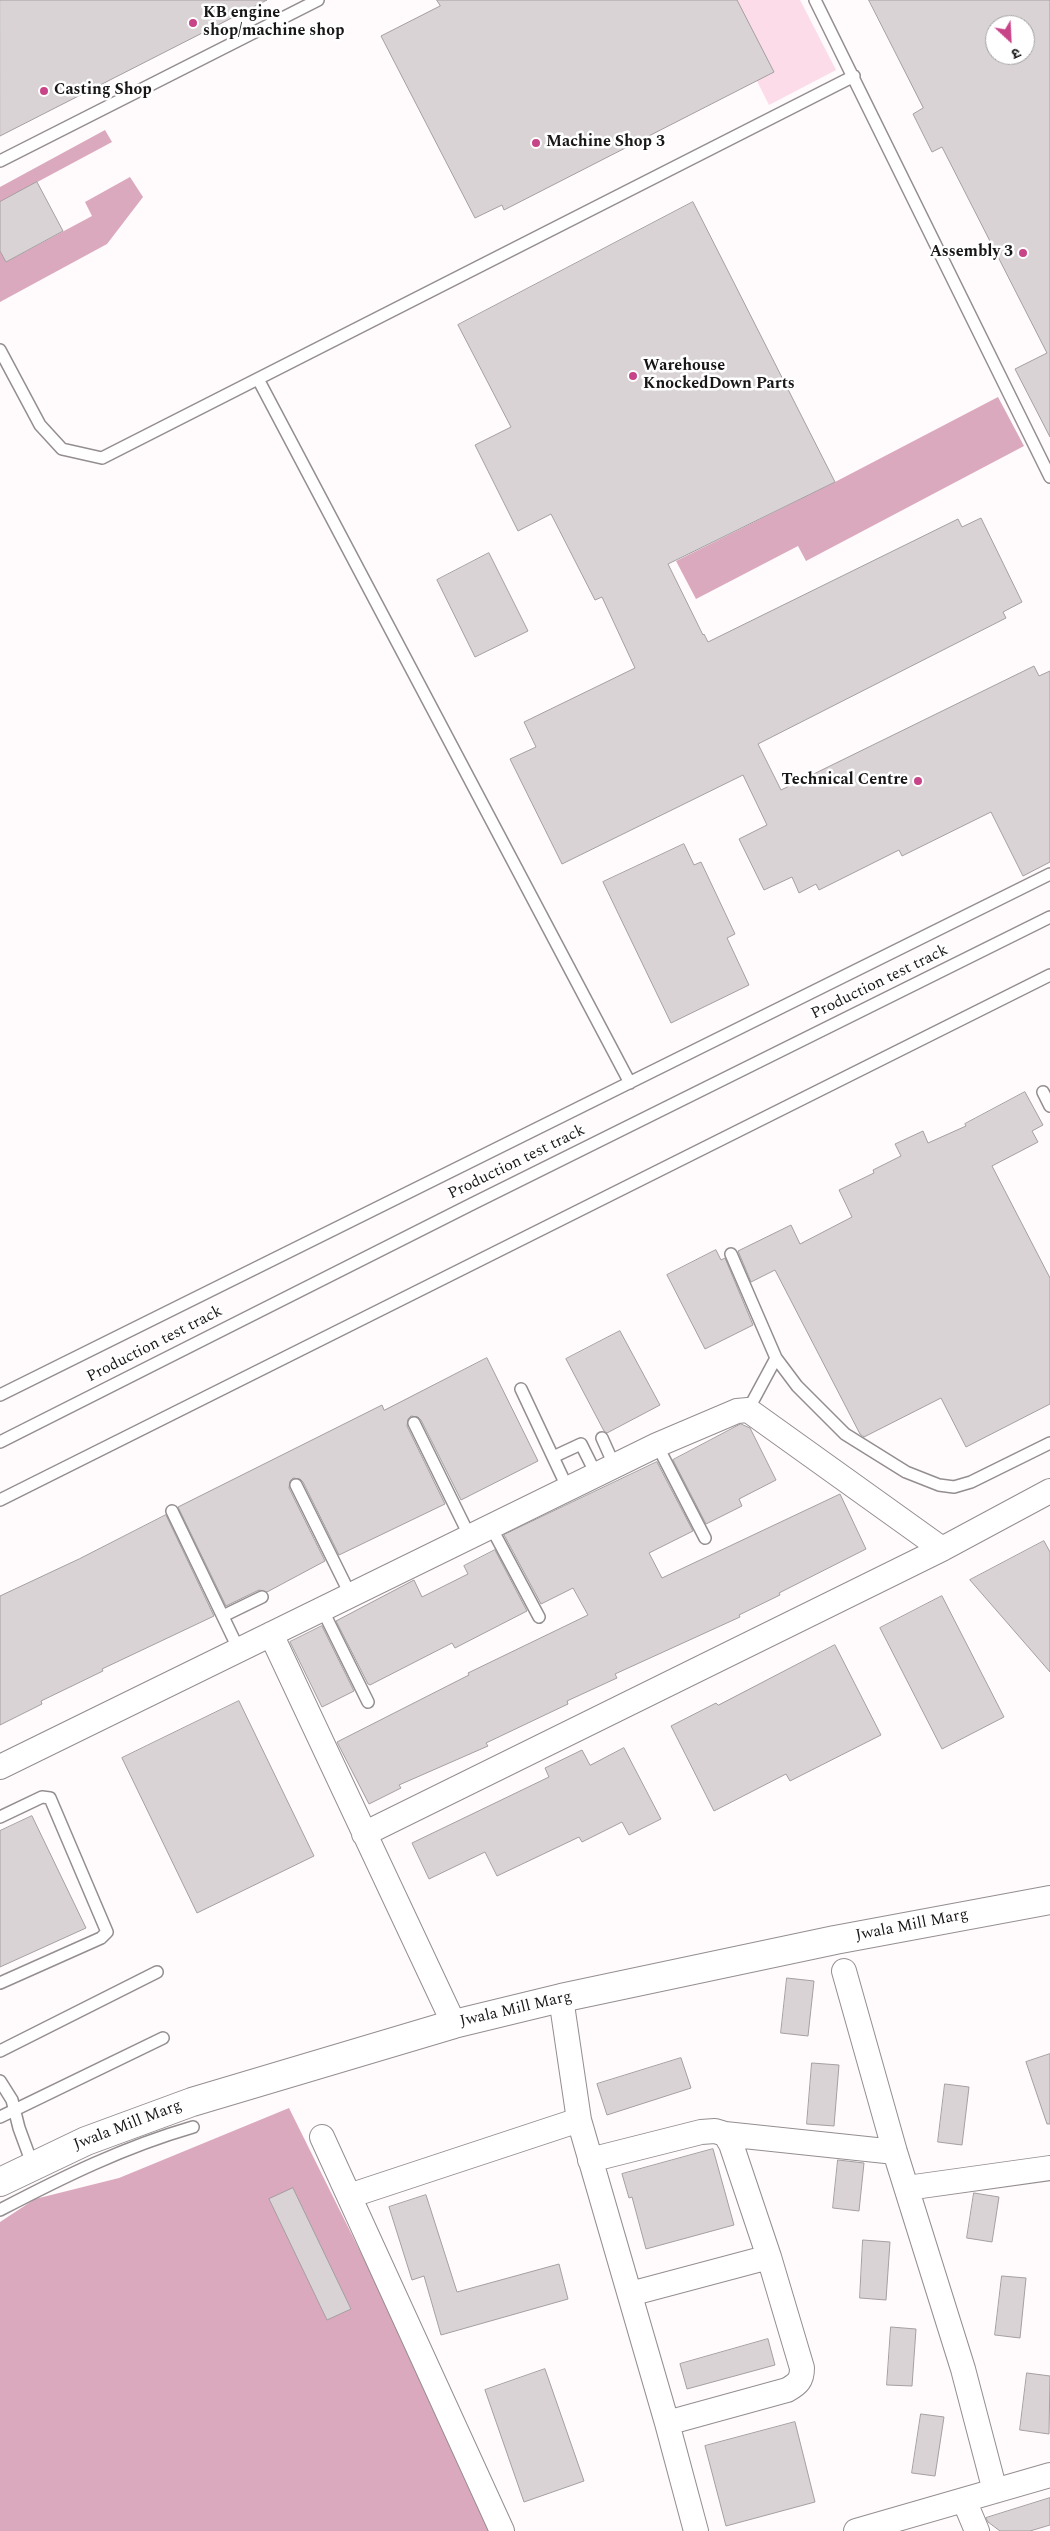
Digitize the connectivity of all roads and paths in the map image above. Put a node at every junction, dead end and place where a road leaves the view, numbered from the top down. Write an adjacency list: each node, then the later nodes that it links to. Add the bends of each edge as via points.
1 (318, 0): 4 (lane)
2 (815, 0): 3 (lane)
3 (854, 76): 6 (lane); 7 (lane)
4 (0, 161)
5 (0, 350): 6 (lane, via 40,424 62,449 102,458)
6 (258, 379): 11 (lane)
7 (1050, 476)
8 (1050, 874): 11 (lane)
9 (1050, 917): 21 (lane, Production test track)
10 (1050, 975): 29 (lane)
11 (630, 1083): 17 (lane)
12 (1043, 1092): 13 (lane)
13 (1050, 1106)
14 (730, 1254): 15 (lane)
15 (776, 1358): 18 (lane); 22 (lane, via 802,1392 845,1434 906,1472 939,1485 954,1487 971,1482)
16 (521, 1389): 24 (lane)
17 (0, 1395)
18 (748, 1410): 23 (street, via 724,1415); 34 (street)
19 (414, 1423): 32 (lane)
20 (602, 1438): 25 (lane)
21 (0, 1442)
22 (1050, 1443)
23 (657, 1445): 25 (street); 33 (lane)
24 (553, 1457): 25 (lane, via 582,1445); 27 (lane)
25 (606, 1472): 27 (street)
26 (296, 1485): 35 (lane)
27 (568, 1489): 31 (street)
28 (1050, 1491): 34 (street)
29 (0, 1500)
30 (172, 1511): 38 (lane)
31 (491, 1527): 32 (street); 39 (lane)
32 (470, 1537): 35 (street)
33 (705, 1538)
34 (942, 1549): 45 (street)
35 (351, 1596): 37 (street)
36 (262, 1598): 38 (lane)
37 (322, 1609): 40 (street); 42 (lane)
38 (223, 1616): 41 (lane)
39 (539, 1617)
40 (270, 1634): 41 (street); 45 (street)
41 (239, 1650): 43 (street)
42 (368, 1702)
43 (0, 1767)
44 (0, 1817): 49 (lane, via 42,1797 50,1798 107,1932 101,1938)
45 (364, 1834): 51 (street)
46 (1050, 1900): 50 (street, Jwala Mill Marg, via 835,1940)
47 (844, 1971): 61 (street)
48 (157, 1972): 53 (lane)
49 (0, 1982)
50 (561, 1998): 51 (street, Jwala Mill Marg); 57 (street)
51 (454, 2024): 63 (street, Jwala Mill Marg, via 192,2102 86,2141)
52 (163, 2038): 55 (lane)
53 (0, 2051)
54 (0, 2081): 55 (lane, via 7,2090)
55 (14, 2111): 56 (lane); 63 (lane)
56 (0, 2117)
57 (578, 2120): 62 (street); 67 (street)
58 (193, 2127): 68 (lane, via 123,2150 76,2170)
59 (725, 2134): 61 (street); 62 (street, via 701,2132); 69 (street)
60 (322, 2137): 67 (street)
61 (895, 2152): 66 (street)
62 (590, 2160): 70 (street)
63 (33, 2166): 65 (street, Jwala Mill Marg)
64 (1050, 2168): 66 (street)
65 (0, 2182)
66 (907, 2188): 73 (street, via 963,2370)
67 (350, 2196): 75 (street)
68 (0, 2210)
69 (769, 2257): 70 (street); 71 (street, via 802,2368 802,2378 787,2390)
70 (630, 2294): 71 (street)
71 (667, 2423): 76 (street)
72 (1050, 2475): 73 (street)
73 (995, 2491): 74 (street)
74 (964, 2500): 77 (street); 78 (street)
75 (502, 2531)
76 (696, 2531)
77 (856, 2531)
78 (977, 2531)

